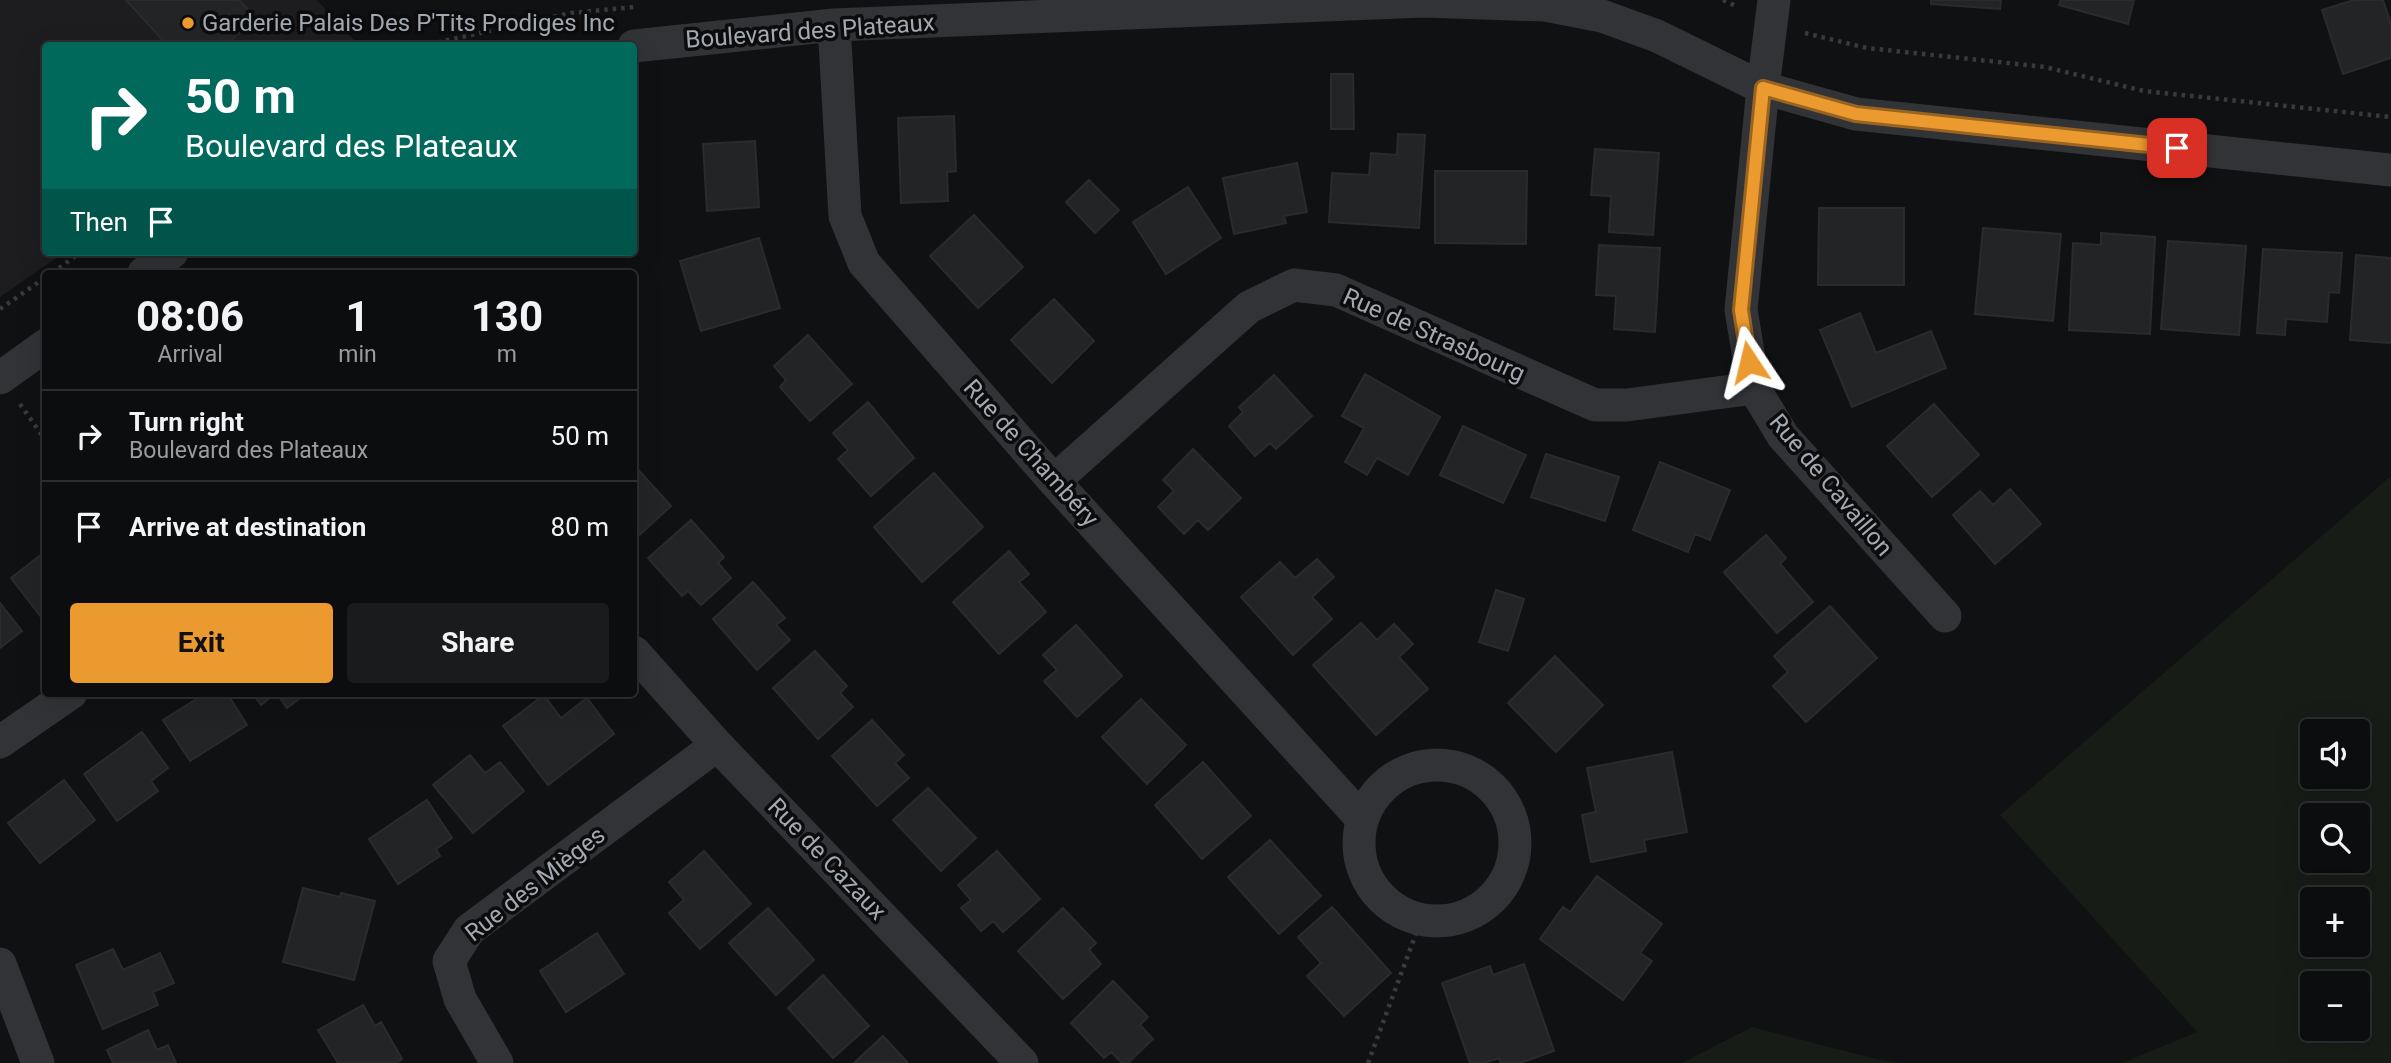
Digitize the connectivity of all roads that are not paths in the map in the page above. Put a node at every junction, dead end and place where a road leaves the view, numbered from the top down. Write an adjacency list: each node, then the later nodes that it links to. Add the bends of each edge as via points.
1 (1772, 12): 4 (street, Rue de Cavaillon)
2 (834, 25): 3 (street, Boulevard des Plateaux); 4 (street, Boulevard des Plateaux, via 1424,1 1545,5 1602,16 1657,36); 11 (street, Rue de Chambéry, via 845,216 864,263)
3 (637, 46)
4 (1763, 88): 5 (street, Boulevard des Plateaux, via 1856,114); 10 (street, Rue de Cavaillon, via 1741,310)
5 (2391, 170)
6 (167, 256): 7 (street)
7 (148, 270)
8 (42, 348): 9 (street)
9 (0, 377)
10 (1754, 388): 11 (street, Rue de Strasbourg, via 1595,405 1336,290 1294,285 1249,307); 12 (street, Rue de Cavaillon, via 1783,436)
11 (1054, 481): 17 (street, Rue de Chambéry)
12 (1945, 616)
13 (637, 655): 16 (street, Rue de Cazaux)
14 (65, 697): 15 (street)
15 (0, 742)
16 (718, 745): 20 (street, Rue des Mièges, via 469,930 449,961 460,999); 21 (street, Rue de Cazaux)
17 (1362, 819): 17 (street, via 1391,779 1427,766 1465,769 1487,782 1513,825 1508,875 1493,897 1472,912 1447,920 1421,920 1397,910 1377,894 1363,871 1358,845)
18 (0, 964): 19 (street)
19 (38, 1063)
20 (497, 1063)
21 (1023, 1063)

